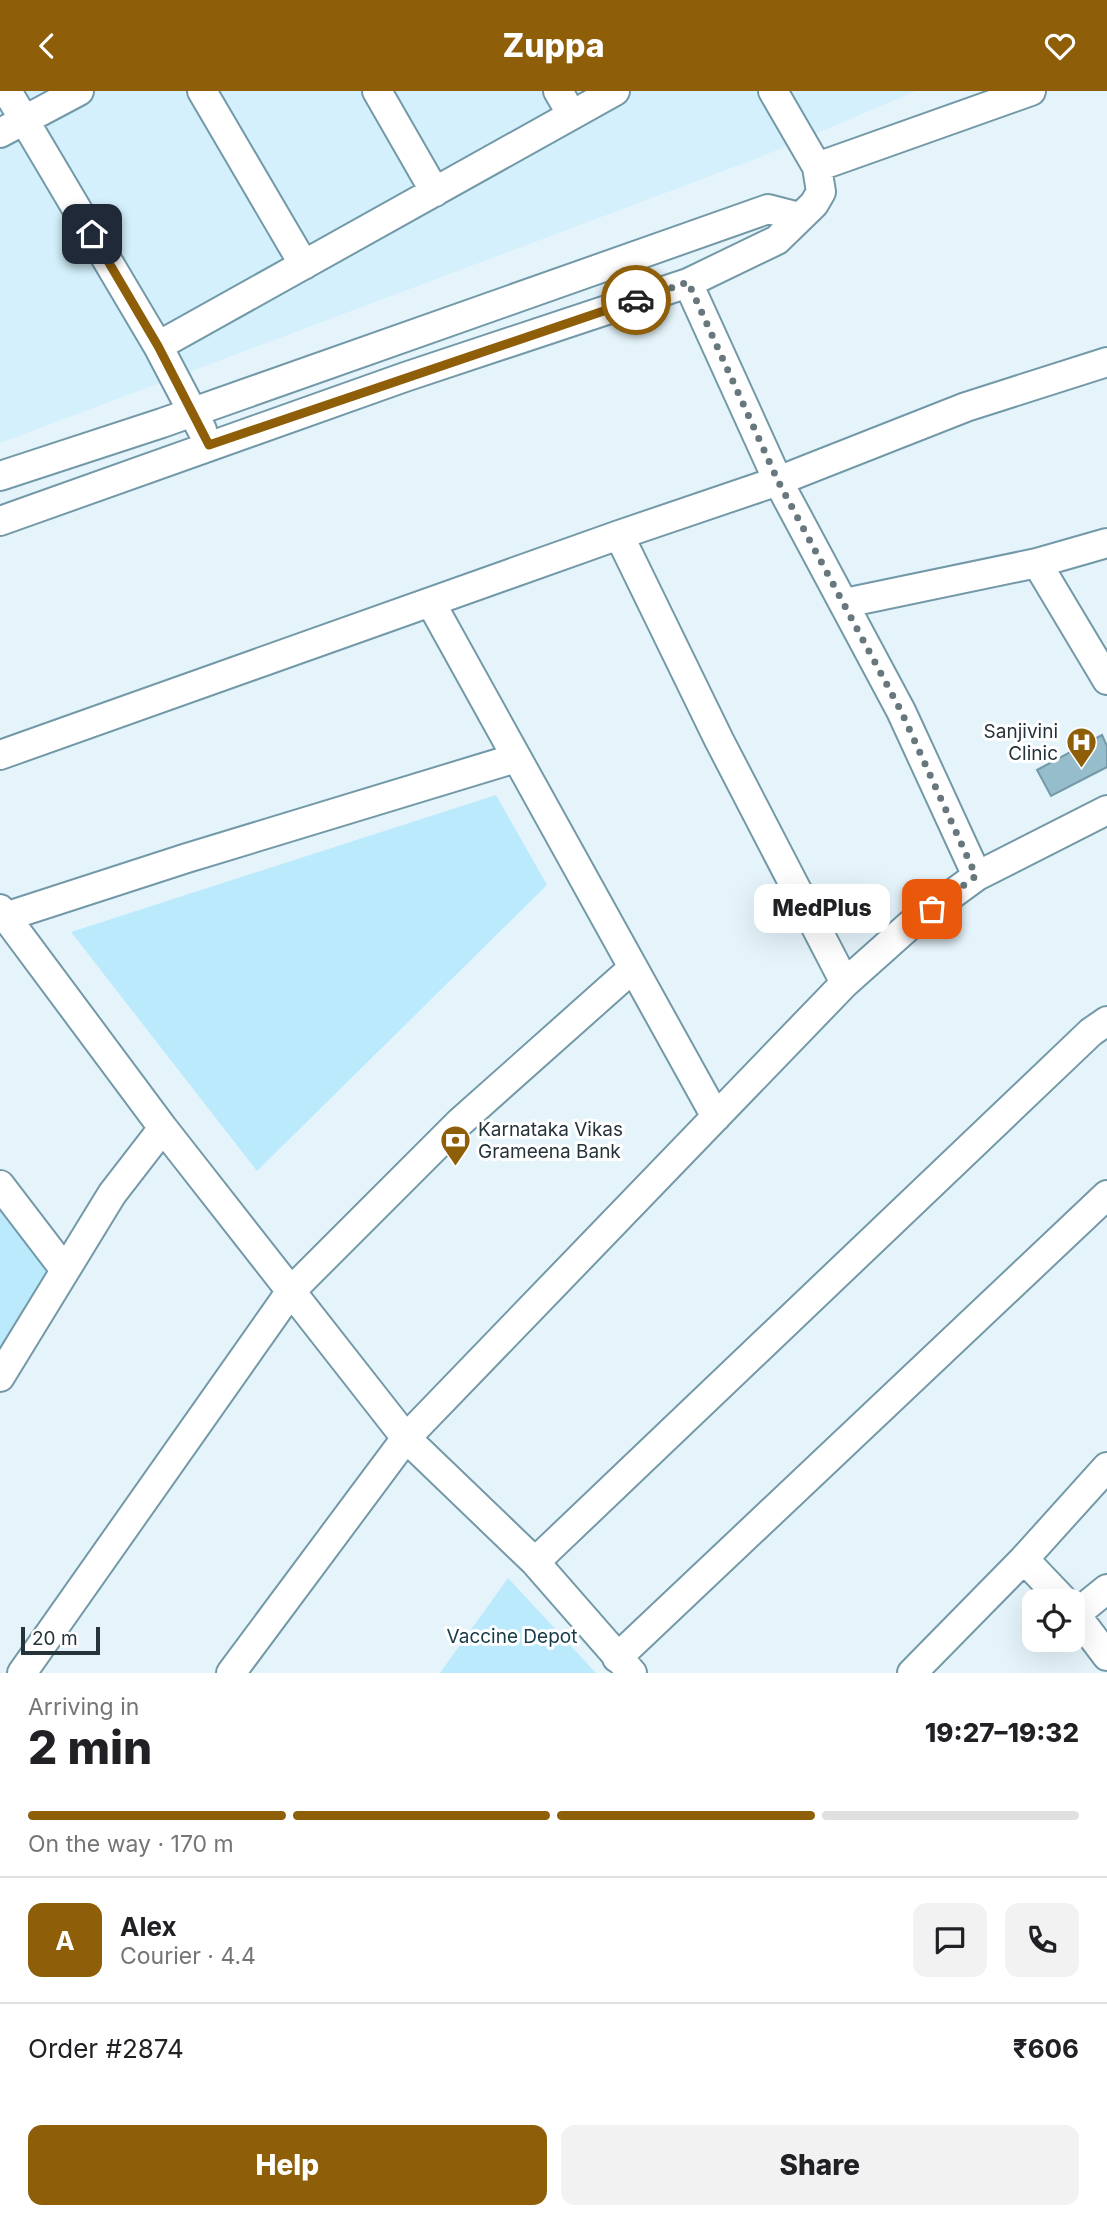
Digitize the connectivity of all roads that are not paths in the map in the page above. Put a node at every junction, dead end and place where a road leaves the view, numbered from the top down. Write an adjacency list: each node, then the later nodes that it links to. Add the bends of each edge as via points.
1 (7, 91): 9 (street)
2 (79, 91): 9 (street)
3 (202, 91): 13 (street)
4 (377, 91): 11 (street)
5 (615, 91): 8 (street)
6 (773, 91): 10 (street)
7 (1031, 91): 10 (street)
8 (565, 103): 11 (street)
9 (13, 127): 15 (street)
10 (817, 167): 12 (street, via 821,192)
11 (435, 192): 13 (street)
12 (799, 217): 14 (street, via 777,240); 17 (street, via 768,209)
13 (304, 265): 15 (street)
14 (688, 282): 18 (street); 20 (street)
15 (158, 346): 17 (street)
16 (1107, 362): 20 (street, via 965,407)
17 (193, 413): 18 (street); 19 (street)
18 (209, 445): 21 (street)
19 (0, 476)
20 (778, 481): 22 (street); 26 (street)
21 (0, 521)
22 (619, 535): 25 (street); 34 (street)
23 (1107, 543): 24 (street)
24 (1037, 563): 26 (street); 27 (street)
25 (431, 603): 28 (street); 29 (street)
26 (845, 603): 31 (street, via 901,711)
27 (1107, 680)
28 (0, 755)
29 (516, 758): 32 (street); 33 (street)
30 (1107, 810): 31 (street)
31 (976, 876): 34 (street, via 909,925)
32 (3, 913): 37 (street)
33 (633, 968): 36 (street); 41 (street, via 459,1123)
34 (845, 983): 36 (street)
35 (1107, 1021): 46 (street)
36 (716, 1117): 43 (street)
37 (163, 1128): 40 (street, via 113,1193); 41 (street)
38 (0, 1185): 40 (street)
39 (1107, 1195): 52 (street)
40 (65, 1270): 42 (street)
41 (291, 1291): 43 (street); 54 (street)
42 (0, 1377)
43 (406, 1438): 46 (street); 55 (street)
44 (1107, 1467): 45 (street)
45 (1024, 1559): 47 (street); 53 (street)
46 (535, 1562): 52 (street)
47 (1052, 1589)
48 (1107, 1589): 49 (street)
49 (1085, 1601)
50 (1085, 1627): 51 (street)
51 (1107, 1656)
52 (624, 1665)
53 (919, 1670)
54 (22, 1673)
55 (231, 1673)

